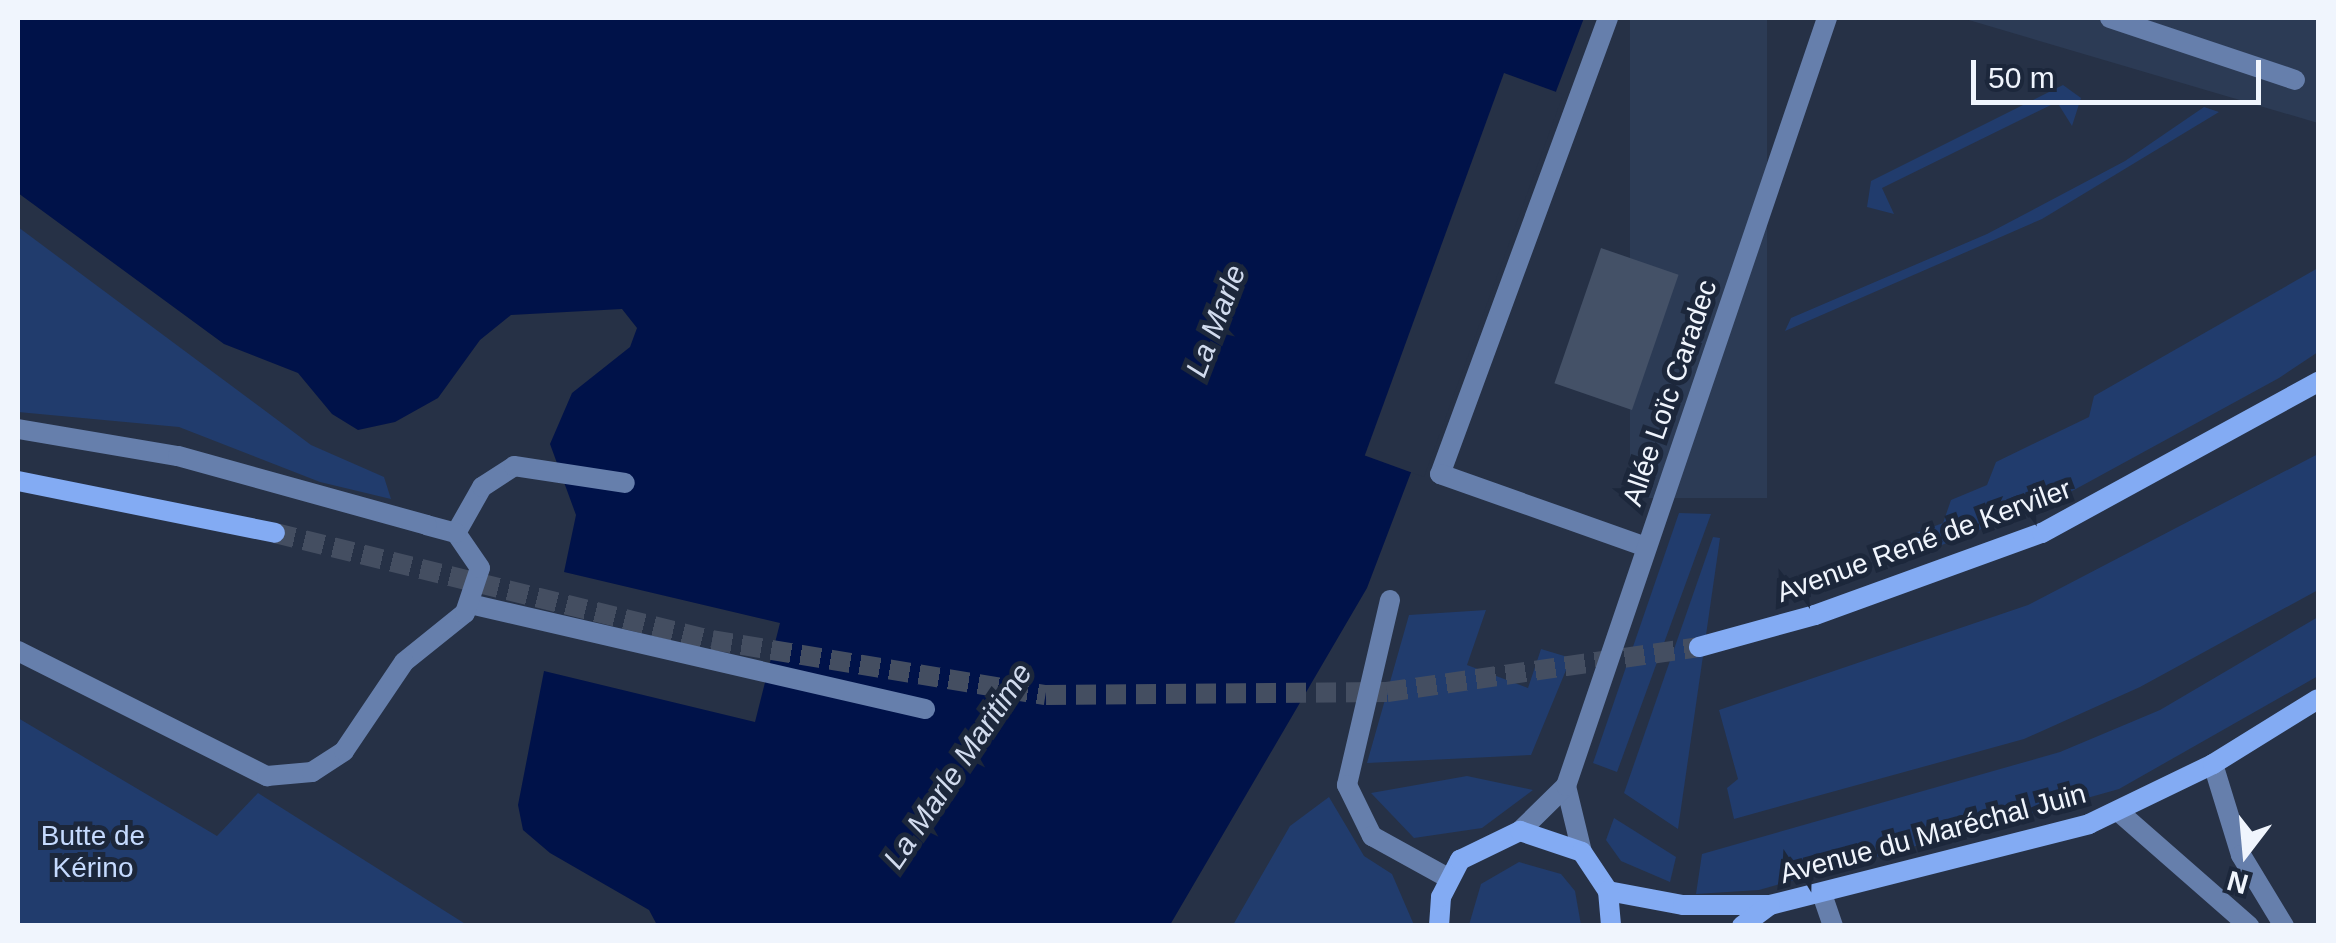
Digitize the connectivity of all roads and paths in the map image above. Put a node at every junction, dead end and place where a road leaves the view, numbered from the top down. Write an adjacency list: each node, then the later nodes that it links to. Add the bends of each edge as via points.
1 (1608, 18): 11 (street, via 1440,474)
2 (1828, 18): 11 (street, Allée Loïc Caradec)
3 (2110, 18): 4 (street)
4 (2295, 80)
5 (2318, 382): 14 (main road, Avenue René de Kerviler, via 2042,533 1816,615)
6 (18, 429): 10 (street, via 178,456)
7 (18, 481): 9 (main road)
8 (625, 483): 10 (street, via 514,466 482,487)
9 (275, 533)
10 (456, 534): 13 (street, via 480,568)
11 (1646, 548): 20 (street, Allée Loïc Caradec)
12 (1390, 600): 24 (street, via 1347,785 1372,836)
13 (470, 604): 15 (street, via 404,662 344,751 312,772 267,776); 17 (street)
14 (1699, 647)
15 (18, 651)
16 (2318, 699): 18 (main road, Avenue du Maréchal Juin)
17 (925, 709)
18 (2308, 713): 19 (main road, Avenue du Maréchal Juin)
19 (2213, 764): 21 (main road, Avenue du Maréchal Juin); 33 (street, via 2241,855)
20 (1566, 786): 22 (street, Allée Loïc Caradec); 23 (street)
21 (2119, 812): 26 (main road, Avenue du Maréchal Juin); 32 (street)
22 (1520, 831): 23 (main road); 24 (main road, via 1478,845)
23 (1582, 852): 25 (main road)
24 (1448, 878): 28 (main road)
25 (1608, 891): 27 (main road, Avenue du Maréchal Juin, via 1683,905); 29 (main road)
26 (1822, 894): 27 (main road, Avenue du Maréchal Juin); 31 (street)
27 (1770, 905): 30 (main road, Avenue du Maréchal Juin)
28 (1440, 926)
29 (1611, 926)
30 (1742, 926)
31 (1834, 926)
32 (2249, 926)
33 (2284, 926)

